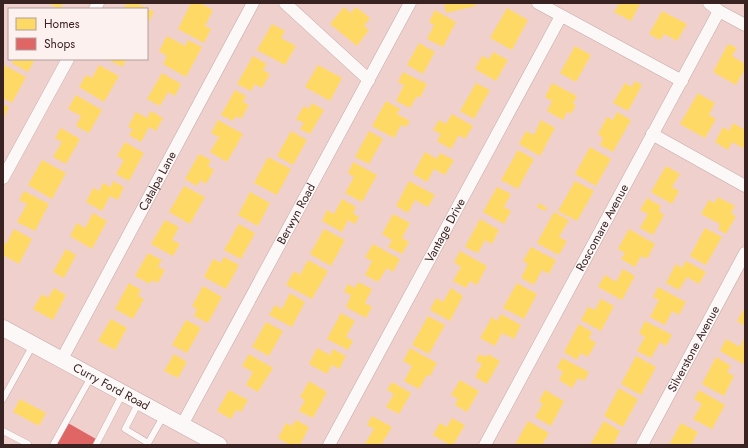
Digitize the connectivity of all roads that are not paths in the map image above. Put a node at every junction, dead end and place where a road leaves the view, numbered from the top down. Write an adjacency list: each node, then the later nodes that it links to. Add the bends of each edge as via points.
1 (252, 3): 19 (street, Catalpa Lane)
2 (285, 3): 10 (street)
3 (410, 3): 10 (street, Berwyn Road)
4 (538, 3): 7 (street)
5 (709, 3): 6 (street)
6 (719, 11): 8 (street); 11 (street, Roscomare Avenue)
7 (561, 16): 11 (street); 32 (street, Vantage Drive)
8 (745, 25)
9 (67, 60): 13 (street)
10 (369, 80): 25 (street, Berwyn Road)
11 (682, 81): 12 (street, Roscomare Avenue)
12 (652, 134): 15 (street); 33 (street, Roscomare Avenue)
13 (7, 160): 14 (street)
14 (3, 178)
15 (745, 186)
16 (745, 253): 34 (street, Silverstone Avenue)
17 (3, 328): 18 (street, Curry Ford Road)
18 (33, 344): 19 (street, Curry Ford Road); 22 (lane)
19 (62, 359): 20 (street, Curry Ford Road)
20 (92, 376): 21 (street, Curry Ford Road); 30 (lane)
21 (123, 393): 23 (street, Curry Ford Road); 31 (lane)
22 (3, 399)
23 (139, 402): 24 (street, Curry Ford Road); 29 (lane, via 125,430)
24 (164, 415): 25 (street, Curry Ford Road); 29 (lane)
25 (182, 425): 27 (street, Curry Ford Road)
26 (3, 431): 28 (lane)
27 (209, 443)
28 (28, 444)
29 (147, 444)
30 (53, 445)
31 (96, 445)
32 (329, 445)
33 (485, 445)
34 (642, 445)

